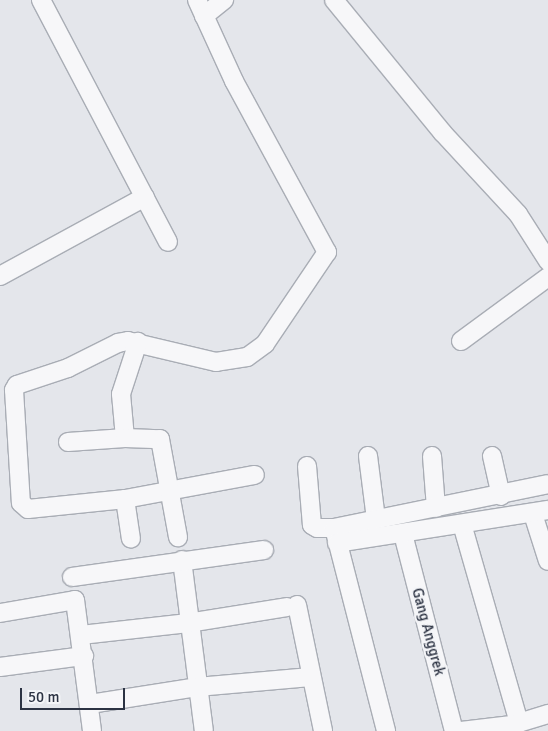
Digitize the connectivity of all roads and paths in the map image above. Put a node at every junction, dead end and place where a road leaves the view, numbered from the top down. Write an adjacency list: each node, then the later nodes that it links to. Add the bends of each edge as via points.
1 (41, 0): 5 (street)
2 (224, 0): 4 (street)
3 (334, 0): 7 (street, via 442,132 518,214)
4 (201, 8): 11 (street, via 234,81 327,252 269,339 247,357 216,362 179,356)
5 (145, 197): 6 (street); 8 (street)
6 (168, 242)
7 (548, 261)
8 (0, 276)
9 (548, 277): 10 (street)
10 (461, 341)
11 (138, 342): 12 (street, via 120,394); 22 (street, via 118,343 68,368 17,385 14,390 24,508)
12 (125, 438): 13 (street); 20 (street, via 163,441)
13 (68, 442)
14 (368, 456): 25 (street)
15 (432, 456): 23 (street)
16 (492, 456): 21 (street)
17 (307, 466): 28 (street, via 312,525)
18 (255, 475): 20 (street)
19 (548, 484): 21 (street)
20 (172, 491): 22 (street); 29 (street)
21 (501, 496): 23 (street)
22 (125, 499): 30 (street)
23 (436, 508): 25 (street)
24 (540, 512): 26 (street); 33 (street)
25 (376, 519): 28 (street)
26 (462, 524): 27 (street); 44 (street)
27 (403, 534): 28 (street); 49 (street, Gang Anggrek)
28 (335, 535): 48 (street)
29 (178, 537)
30 (131, 539)
31 (264, 550): 32 (street)
32 (182, 560): 34 (street); 36 (street)
33 (548, 561)
34 (72, 577)
35 (0, 613): 37 (street, via 75,600)
36 (188, 623): 37 (street); 40 (street, via 292,606); 41 (street)
37 (81, 635): 38 (street)
38 (84, 656): 39 (street); 42 (street)
39 (0, 667)
40 (311, 677): 41 (street); 47 (street)
41 (197, 687): 42 (street); 46 (street)
42 (90, 704): 45 (street)
43 (548, 714): 44 (street)
44 (514, 727): 50 (street)
45 (92, 731)
46 (204, 731)
47 (322, 731)
48 (386, 731)
49 (454, 731)
50 (461, 731)

